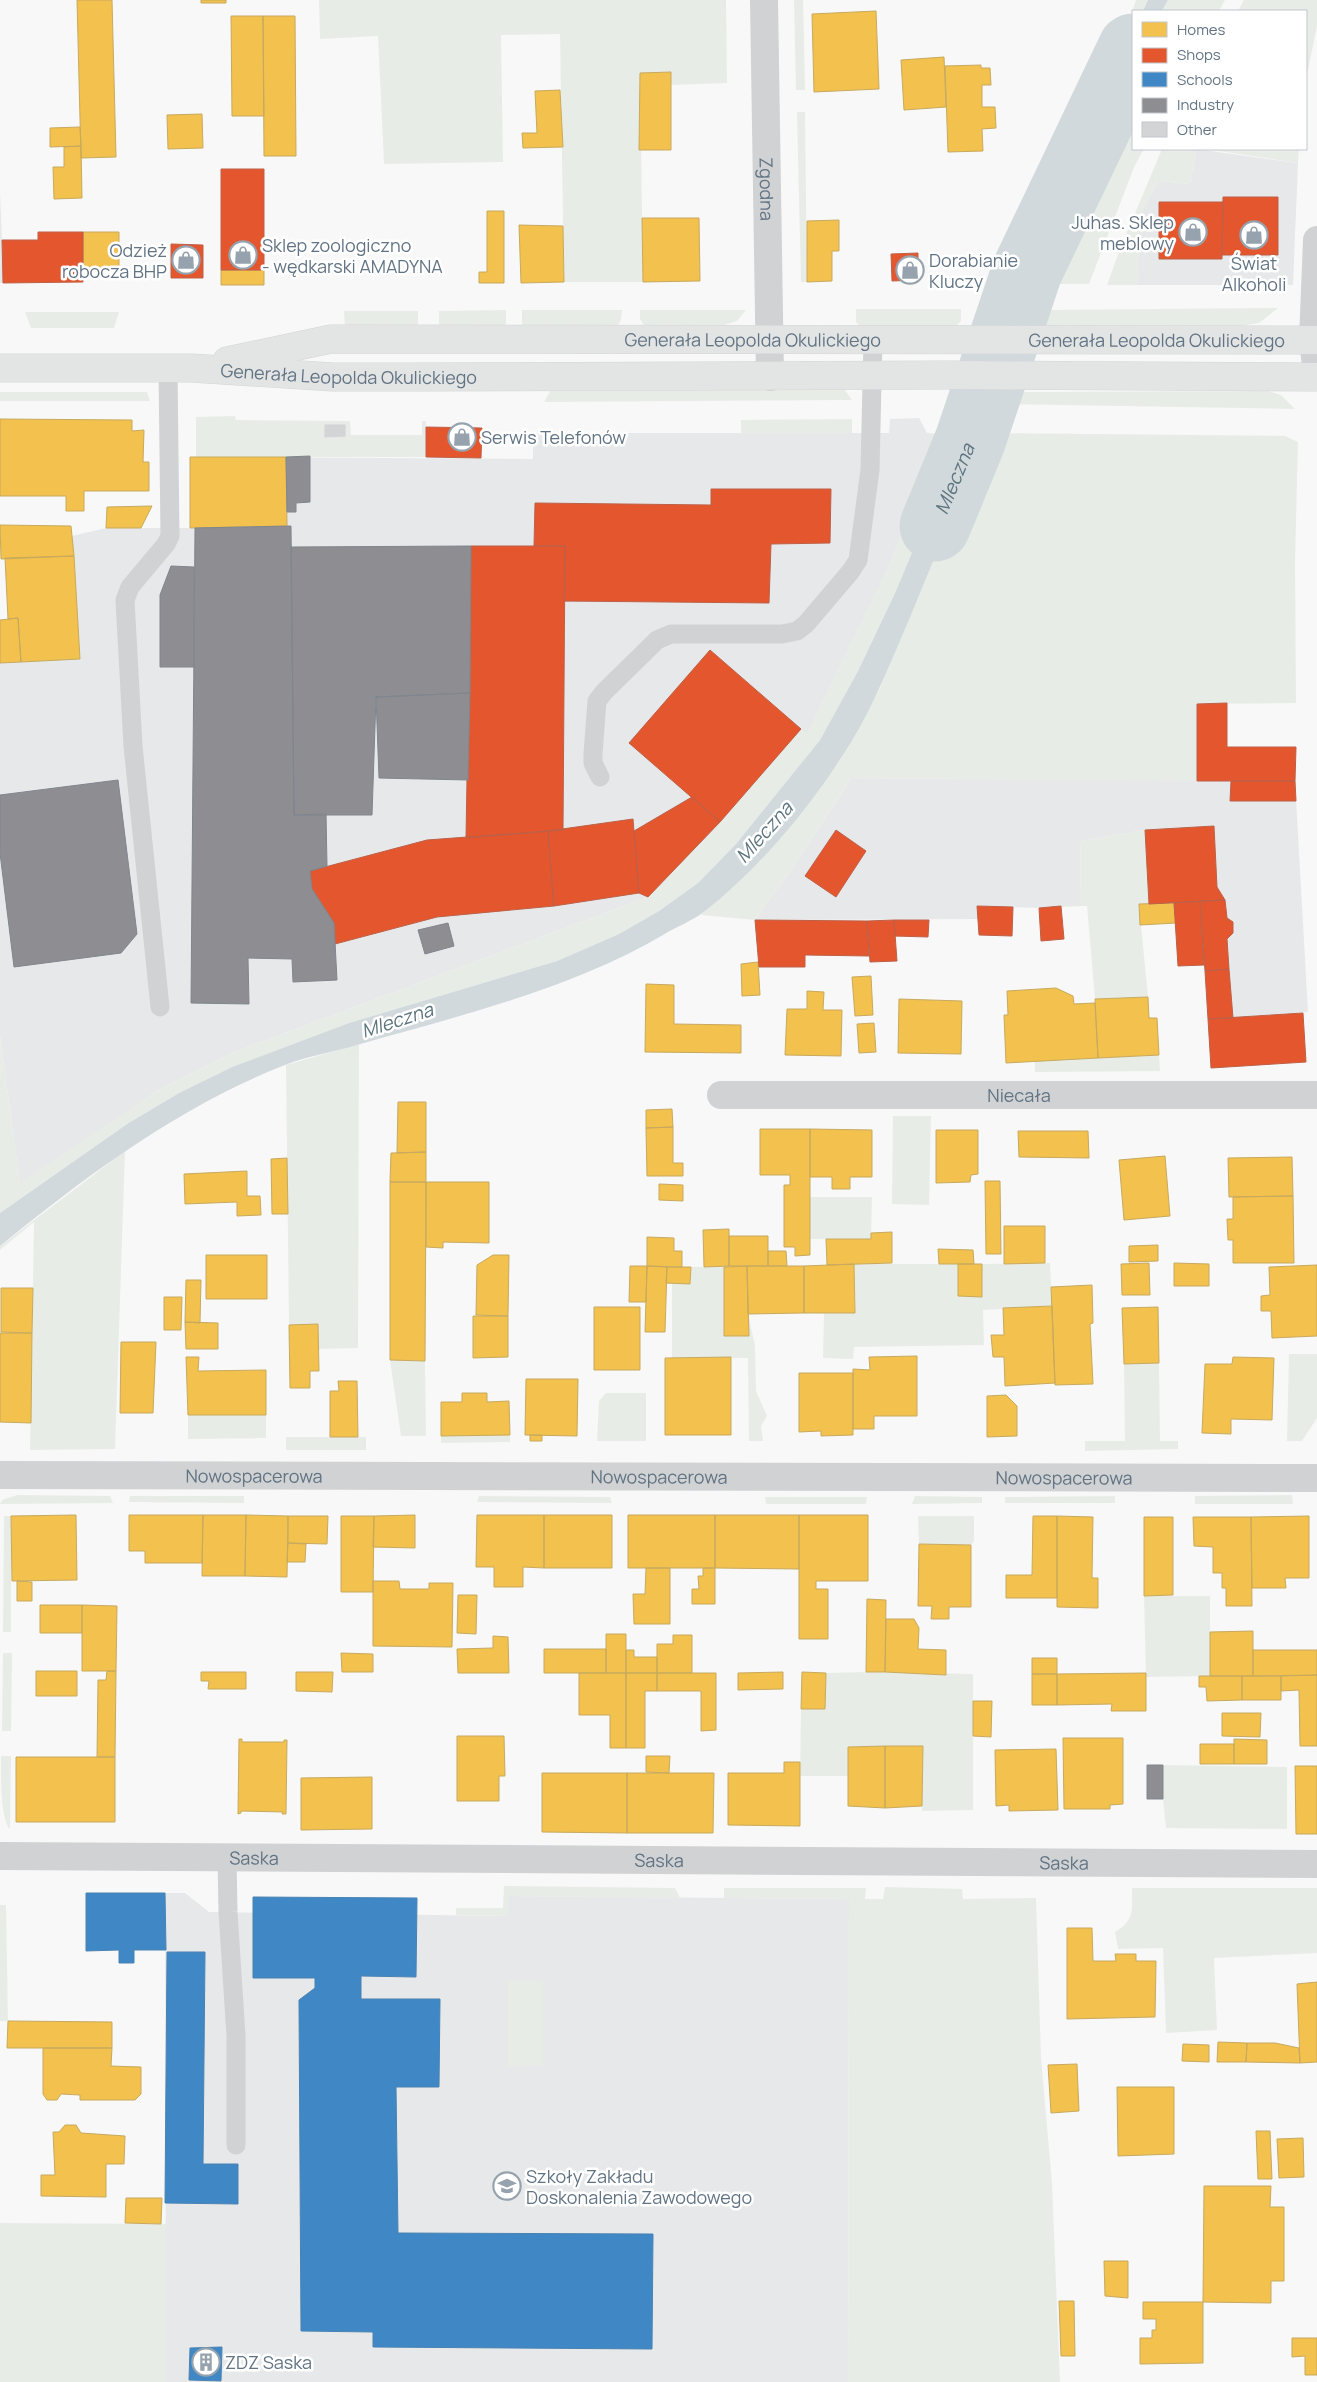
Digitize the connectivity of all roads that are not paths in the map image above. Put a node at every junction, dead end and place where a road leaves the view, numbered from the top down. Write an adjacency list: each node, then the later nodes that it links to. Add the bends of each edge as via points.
1 (764, 0): 3 (street, Zgodna)
2 (1317, 240): 5 (street)
3 (770, 338): 4 (main road, Generała Leopolda Okulickiego); 7 (main road, Generała Leopolda Okulickiego, via 332,338); 10 (street, Zgodna)
4 (873, 339): 5 (main road, Generała Leopolda Okulickiego); 9 (lane)
5 (1315, 340): 8 (street)
6 (0, 368): 7 (main road, Generała Leopolda Okulickiego)
7 (179, 368): 10 (main road, Generała Leopolda Okulickiego, via 333,377); 12 (lane, via 170,536 130,587 125,600 133,746)
8 (1317, 375): 9 (main road, Generała Leopolda Okulickiego)
9 (872, 376): 10 (main road, Generała Leopolda Okulickiego); 11 (lane, via 870,470 861,546 852,571 797,631 782,634 671,634 657,640 597,701 593,763)
10 (770, 377)
11 (600, 777)
12 (160, 1007)
13 (721, 1095): 14 (street, Niecała)
14 (1317, 1095)
15 (0, 1475): 16 (street, Nowospacerowa)
16 (1317, 1478)
17 (0, 1856): 18 (street, Saska)
18 (227, 1857): 19 (street, Saska); 20 (lane, via 236,2036)
19 (1317, 1864)
20 (236, 2145)

